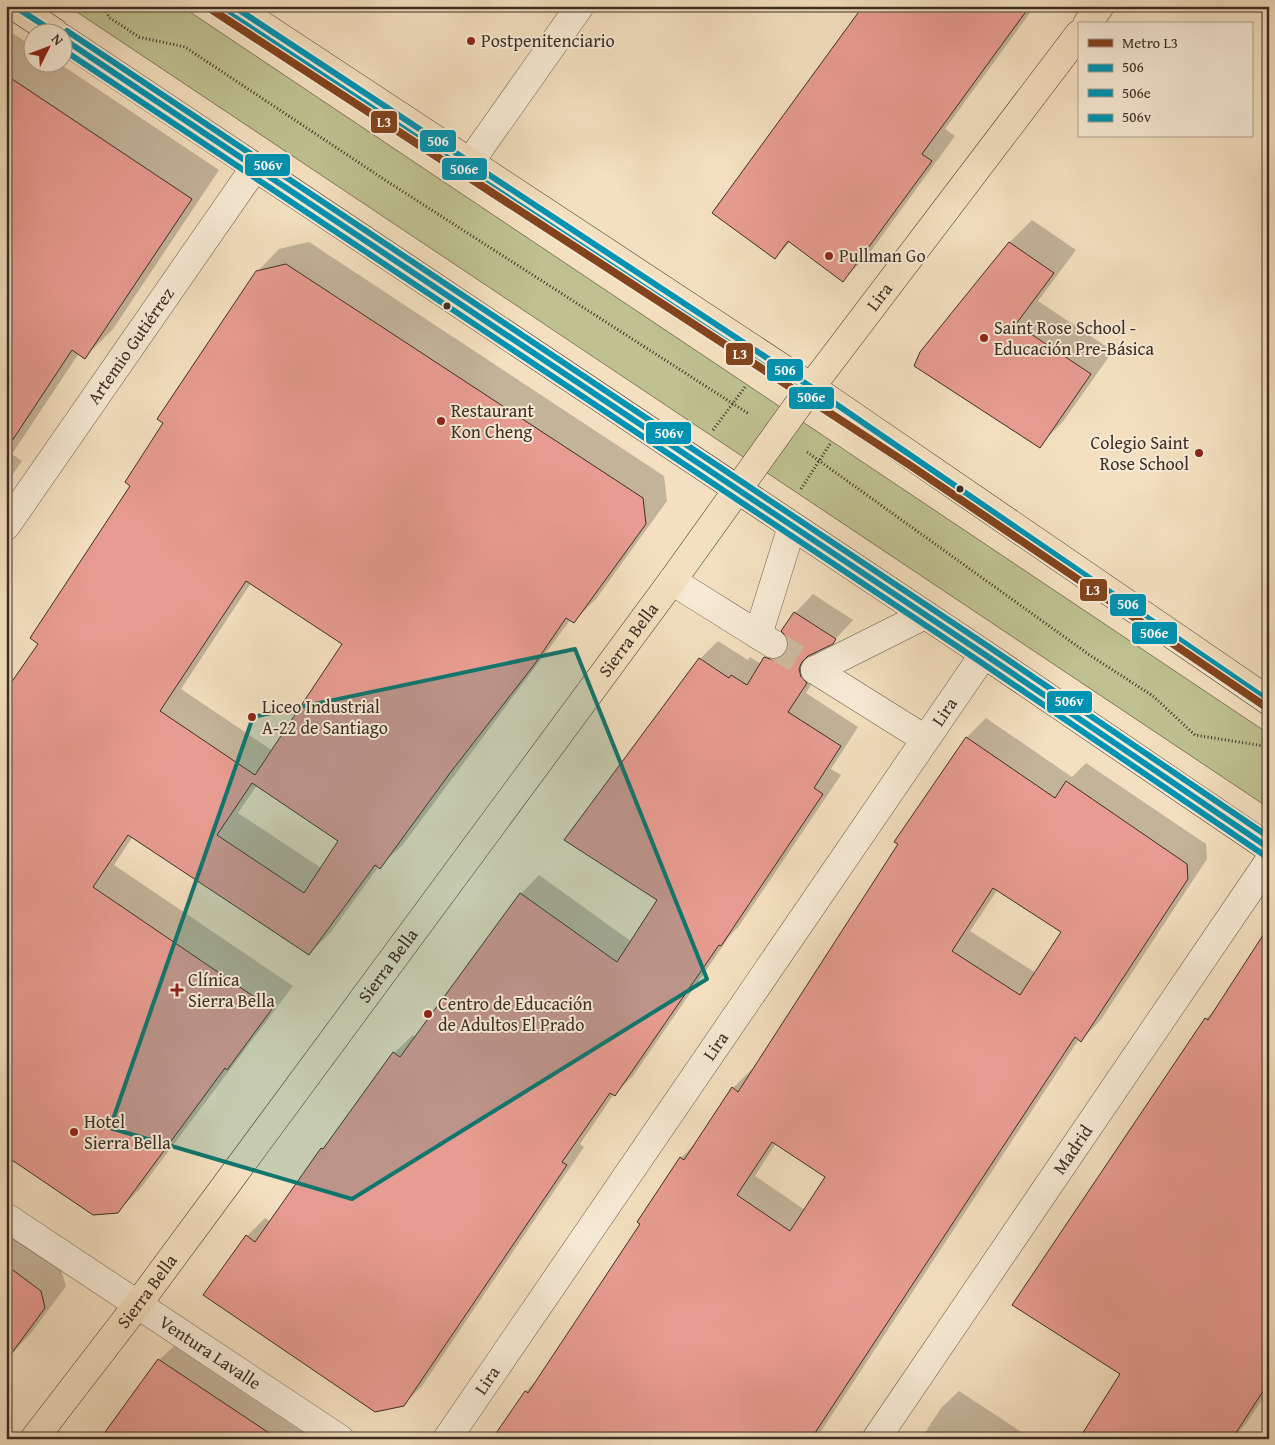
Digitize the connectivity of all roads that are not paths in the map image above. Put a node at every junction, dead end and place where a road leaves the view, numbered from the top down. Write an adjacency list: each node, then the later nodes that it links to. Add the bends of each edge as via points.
1 (14, 6): 5 (main road)
2 (233, 6): 9 (main road)
3 (580, 6): 9 (street)
4 (1100, 6): 6 (main road)
5 (39, 22)
6 (1088, 22)
7 (1078, 35): 11 (main road, Lira)
8 (72, 45): 10 (main road)
9 (470, 162): 11 (main road)
10 (255, 167): 12 (main road); 14 (street, Artemio Gutiérrez)
11 (811, 387): 12 (main road, Lira); 18 (main road)
12 (739, 491): 13 (main road); 15 (main road, Sierra Bella)
13 (787, 523): 15 (street, via 765,639); 16 (main road)
14 (6, 526)
15 (672, 582): 23 (main road, Sierra Bella)
16 (925, 614): 17 (main road); 19 (street, via 816,670)
17 (984, 654): 19 (street, Lira); 20 (main road)
18 (1269, 701)
19 (926, 739): 26 (street, Lira)
20 (1269, 848)
21 (1269, 861): 27 (street, Madrid)
22 (6, 1217): 23 (street, Ventura Lavalle)
23 (138, 1304): 24 (main road, Sierra Bella); 25 (street, Ventura Lavalle)
24 (34, 1439)
25 (340, 1439)
26 (447, 1439)
27 (876, 1439)

